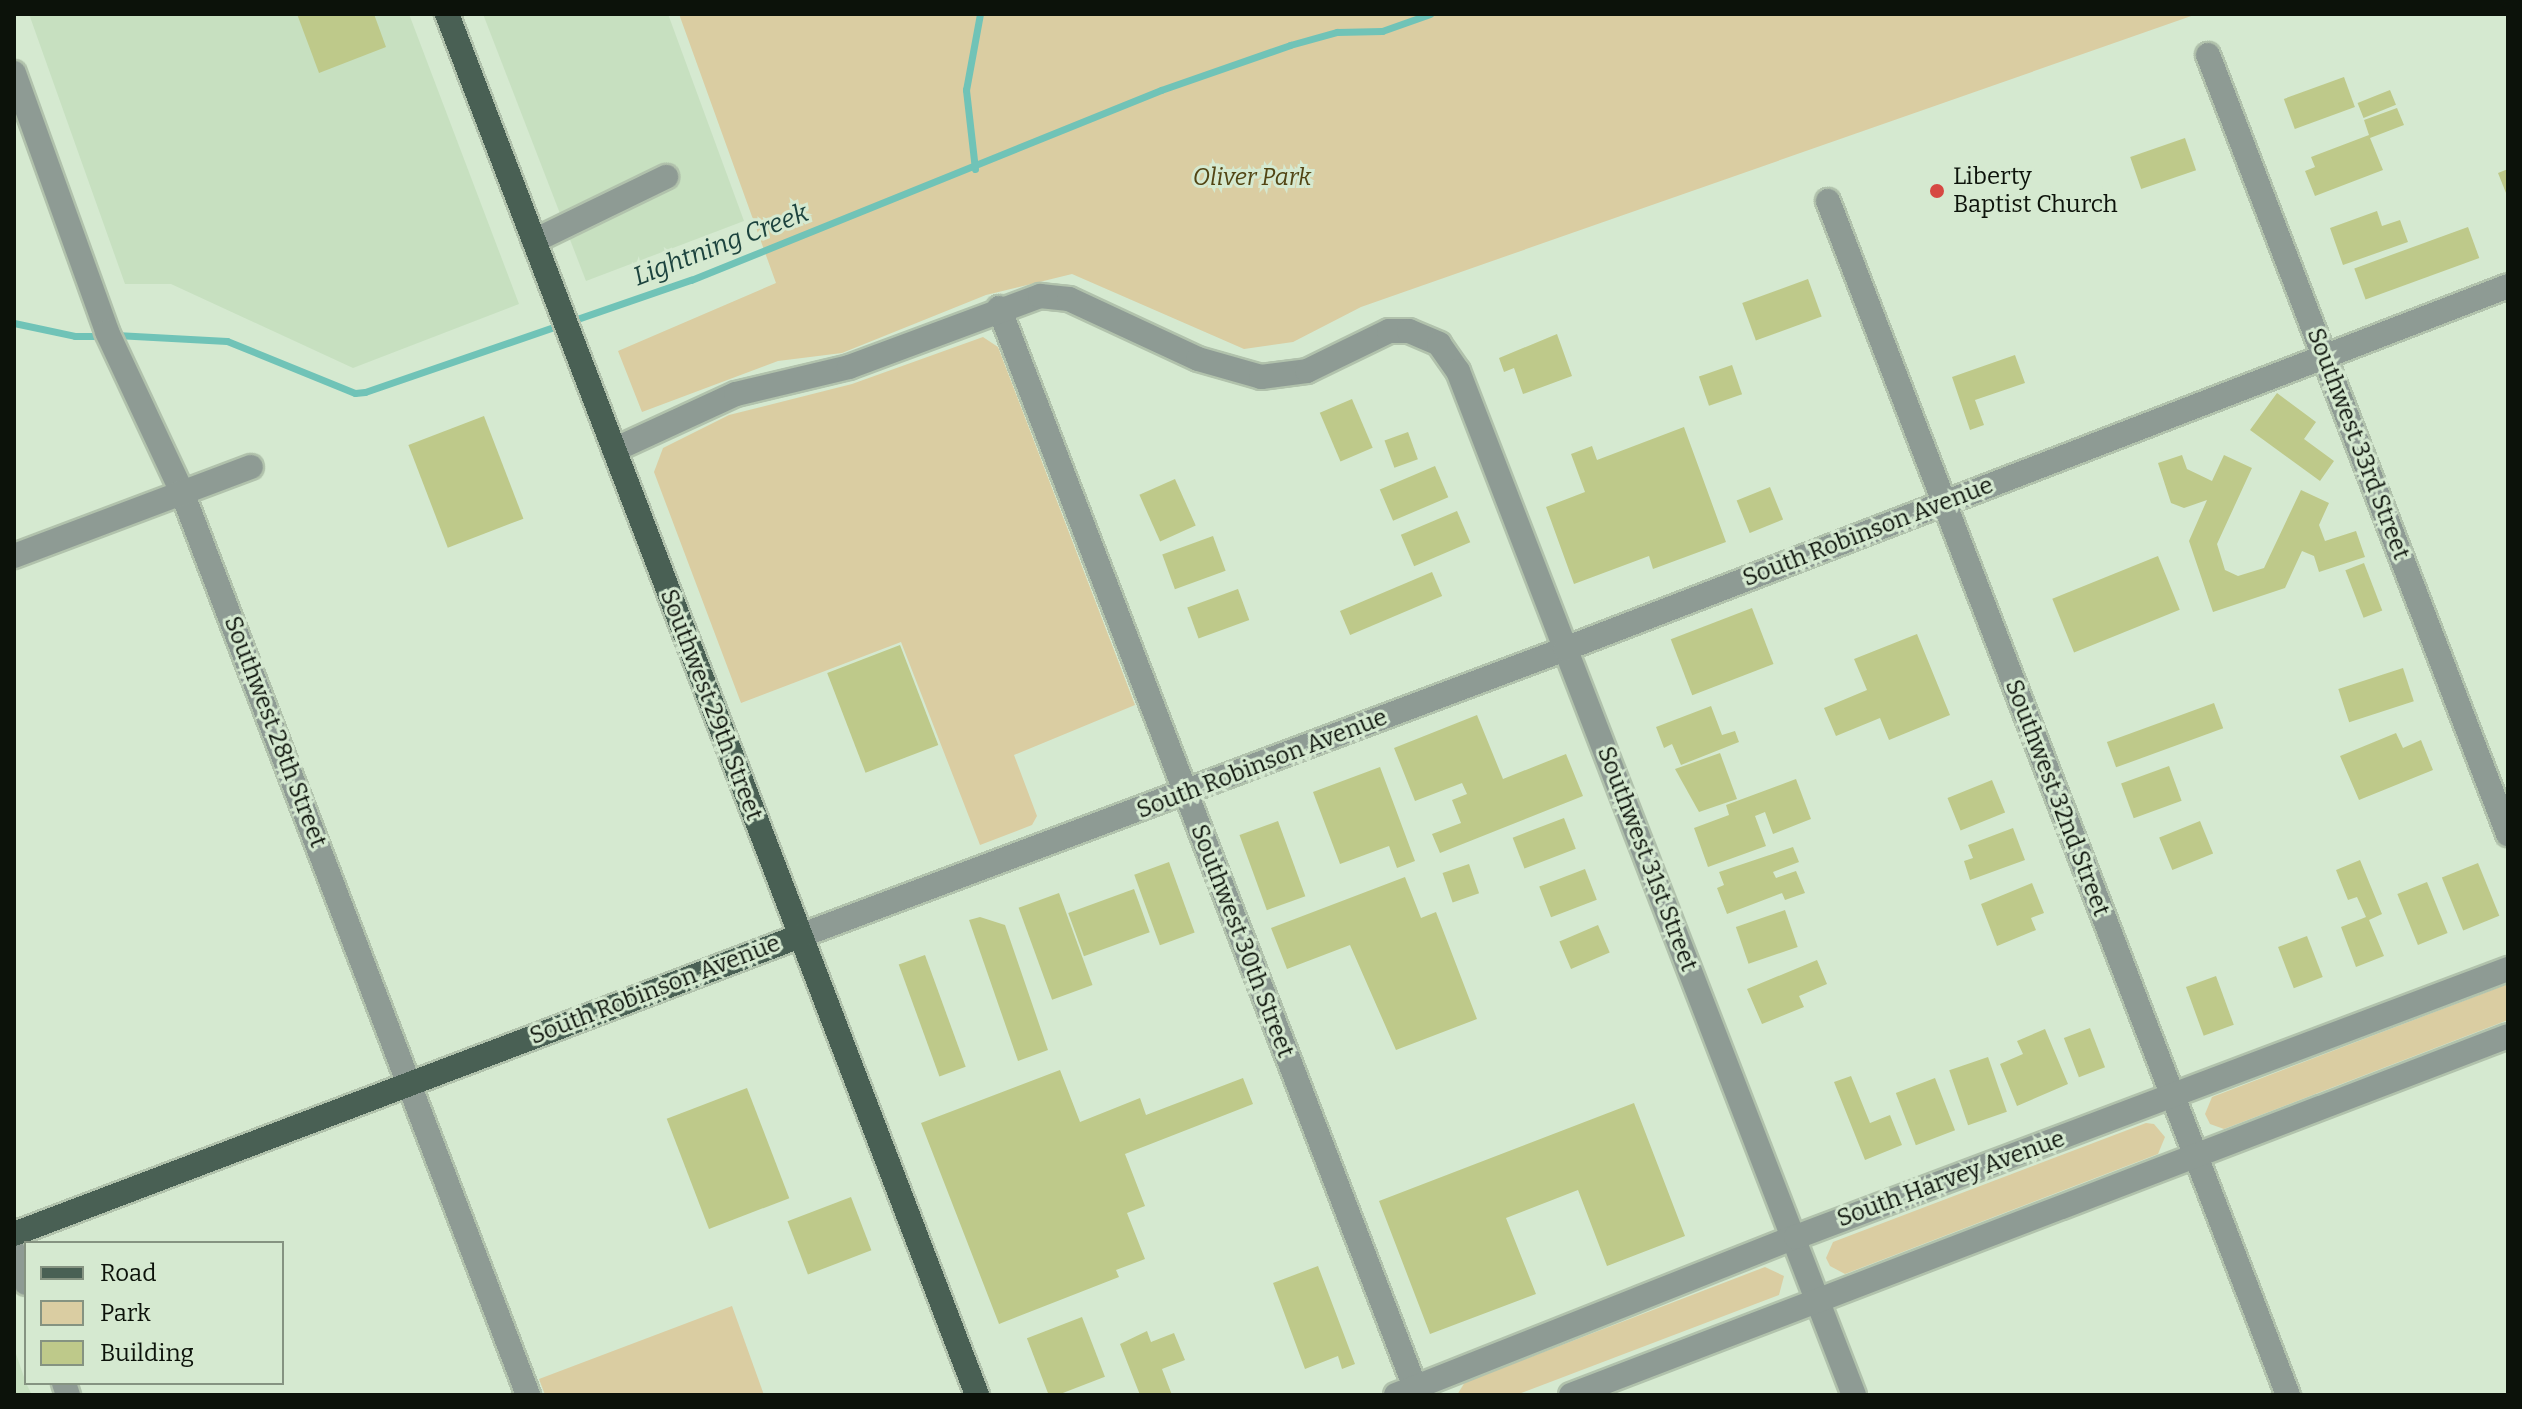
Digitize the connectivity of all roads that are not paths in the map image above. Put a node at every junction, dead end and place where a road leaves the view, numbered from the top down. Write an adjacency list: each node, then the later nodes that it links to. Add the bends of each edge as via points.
1 (447, 14): 6 (main road, Southwest 29th Street)
2 (2208, 55): 9 (street, Southwest 33rd Street)
3 (14, 73): 12 (street, Southwest 28th Street, via 107,332)
4 (666, 177): 6 (street)
5 (1828, 201): 13 (street, Southwest 32nd Street)
6 (534, 241): 10 (main road, Southwest 29th Street)
7 (2508, 286): 9 (street, South Robinson Avenue)
8 (999, 308): 10 (street, via 849,367 736,394); 15 (street, Southwest 31st Street, via 1040,296 1069,299 1198,359 1261,377 1307,371 1389,331 1422,335 1448,352 1458,371); 16 (street, Southwest 30th Street)
9 (2325, 357): 13 (street, South Robinson Avenue); 17 (street, Southwest 33rd Street)
10 (614, 450): 18 (main road, Southwest 29th Street)
11 (251, 467): 12 (street)
12 (182, 492): 14 (street); 21 (street, Southwest 28th Street)
13 (1945, 502): 15 (street, South Robinson Avenue); 22 (street, Southwest 32nd Street)
14 (14, 556)
15 (1565, 649): 16 (street, South Robinson Avenue); 25 (street, Southwest 31st Street)
16 (1185, 794): 18 (street, South Robinson Avenue); 29 (street, Southwest 30th Street)
17 (2508, 834)
18 (800, 936): 21 (main road, South Robinson Avenue); 31 (main road, Southwest 29th Street)
19 (2508, 969): 22 (street, South Harvey Avenue)
20 (2508, 1036): 23 (street)
21 (409, 1083): 24 (main road, South Robinson Avenue); 30 (street, Southwest 28th Street)
22 (2173, 1097): 23 (street, Southwest 32nd Street); 25 (street, South Harvey Avenue)
23 (2195, 1155): 28 (street); 34 (street, Southwest 32nd Street)
24 (14, 1234)
25 (1796, 1237): 28 (street, Southwest 31st Street); 29 (street, South Harvey Avenue)
26 (14, 1252): 27 (street)
27 (24, 1278)
28 (1818, 1300): 32 (street); 33 (street, Southwest 31st Street)
29 (1409, 1393)
30 (528, 1395)
31 (977, 1395)
32 (1571, 1395)
33 (1854, 1395)
34 (2288, 1395)

